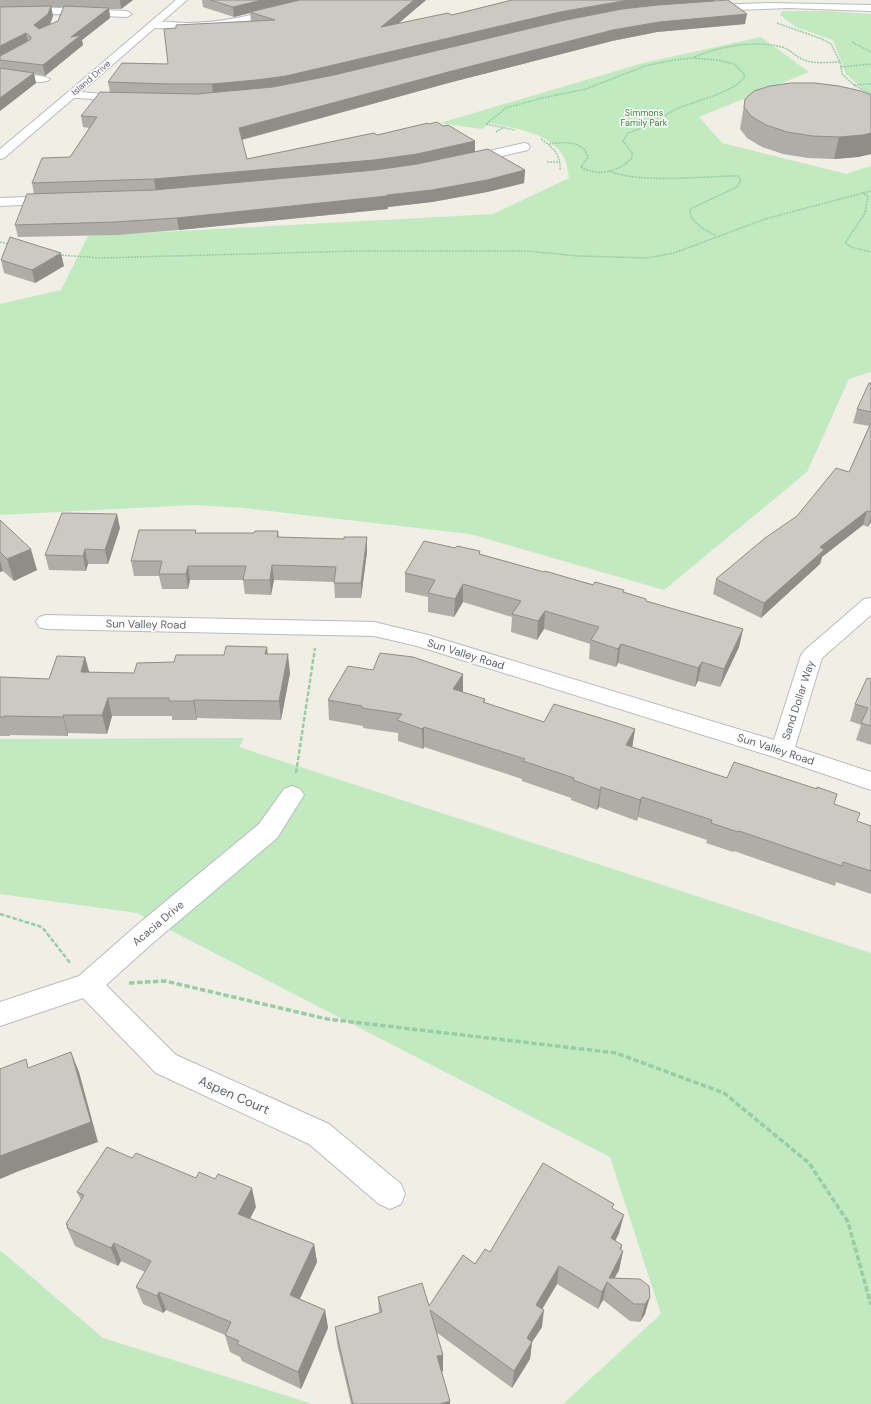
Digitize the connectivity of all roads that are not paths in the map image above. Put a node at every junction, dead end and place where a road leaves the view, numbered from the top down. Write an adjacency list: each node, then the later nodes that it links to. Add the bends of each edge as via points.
1 (182, 0): 9 (street, Island Drive)
2 (324, 0): 9 (street, via 230,23)
3 (871, 8): 4 (street, via 758,5)
4 (694, 9)
5 (62, 10): 6 (street); 7 (street); 8 (street)
6 (0, 12)
7 (127, 14)
8 (57, 22)
9 (153, 25): 12 (street, Island Drive)
10 (0, 74): 11 (street)
11 (44, 79)
12 (71, 95): 13 (street); 15 (street, Island Drive)
13 (135, 100)
14 (524, 147): 16 (street)
15 (0, 155)
16 (455, 162)
17 (71, 199): 18 (street)
18 (0, 202)
19 (871, 604): 21 (street, Sand Dollar Way, via 812,655)
20 (46, 622): 21 (street, Sun Valley Road, via 374,629 421,640)
21 (782, 751): 22 (street, Sun Valley Road)
22 (871, 781)
23 (292, 796): 24 (street, Acacia Drive, via 268,831)
24 (88, 985): 25 (street, Acacia Drive); 26 (street, Aspen Court, via 166,1064 319,1134)
25 (0, 1014)
26 (390, 1194)

